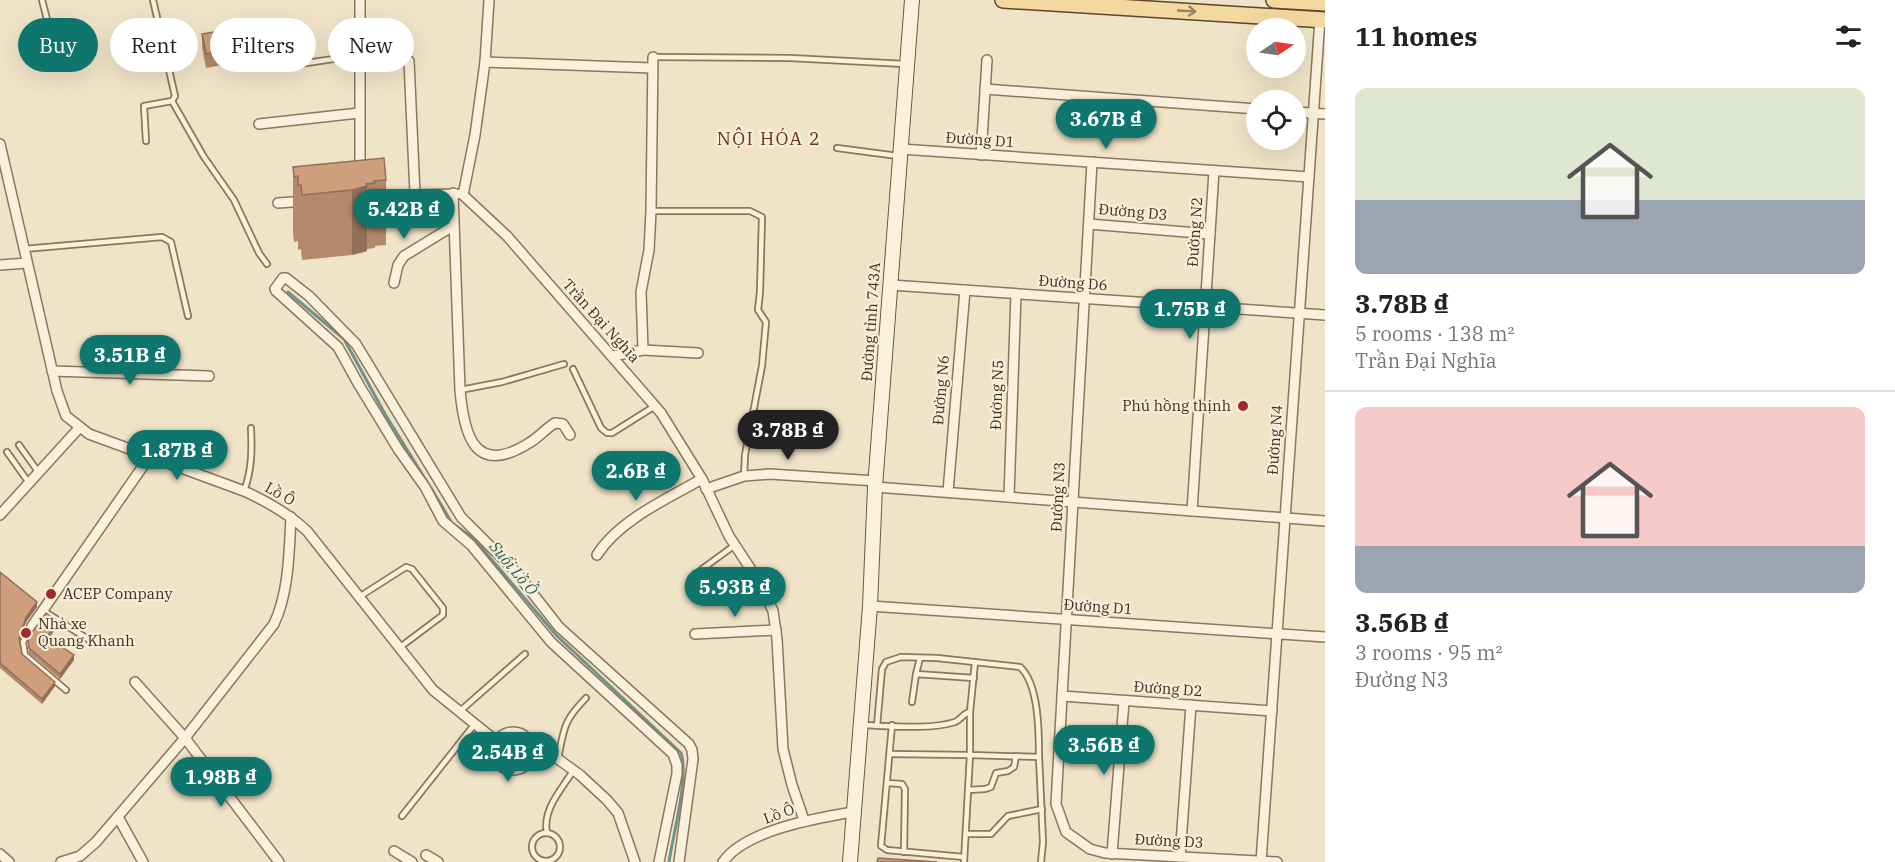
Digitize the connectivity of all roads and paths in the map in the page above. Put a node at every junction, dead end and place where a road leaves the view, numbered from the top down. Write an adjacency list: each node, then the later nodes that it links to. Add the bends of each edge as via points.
1 (42, 0): 10 (lane)
2 (153, 0): 21 (lane, via 173,85)
3 (360, 0): 11 (street)
4 (489, 0): 15 (street)
5 (912, 0): 16 (main road, Đường tỉnh 743A)
6 (1003, 0): 12 (main road, one-way to 12)
7 (1274, 0): 8 (main road)
8 (1302, 1): 9 (main road)
9 (1325, 3)
10 (47, 18)
11 (360, 18)
12 (1322, 20): 25 (street, Đường N4)
13 (653, 57): 16 (lane); 17 (street)
14 (987, 60): 20 (street)
15 (485, 62): 17 (street); 38 (street, via 475,135)
16 (908, 64): 31 (main road, Đường tỉnh 743A)
17 (652, 68): 42 (street)
18 (360, 72): 23 (street)
19 (409, 72): 37 (street)
20 (985, 89): 22 (street); 32 (street)
21 (172, 101): 28 (lane, via 144,106); 48 (lane, via 234,200)
22 (1246, 108)
23 (359, 113): 27 (street); 36 (street)
24 (1306, 113): 25 (street)
25 (1313, 113): 26 (street); 35 (street, Đường N4)
26 (1325, 114)
27 (259, 124)
28 (146, 141)
29 (837, 148): 31 (lane)
30 (1, 149): 46 (street, Lồ Ô)
31 (901, 153): 32 (street, Đường D1); 51 (main road, Đường tỉnh 743A)
32 (981, 155): 33 (street, Đường D1)
33 (1092, 162): 34 (street, Đường D1); 43 (street, Đường N3)
34 (1214, 171): 35 (street, Đường D1); 45 (street, Đường N2)
35 (1309, 177): 56 (street, Đường N4)
36 (361, 184)
37 (415, 194): 38 (street); 39 (street)
38 (458, 194): 44 (street); 61 (street, Trần Đại Nghĩa, via 507,236)
39 (361, 196)
40 (314, 200): 41 (street, via 292,206)
41 (278, 203)
42 (651, 211): 59 (street, via 641,292); 76 (lane, via 750,211 762,217 758,310 766,322)
43 (1089, 224): 45 (street, Đường D3); 54 (street, Đường N3)
44 (453, 226): 50 (street, via 404,256); 66 (street)
45 (1210, 234): 55 (street, Đường N2)
46 (24, 249): 47 (street, Lồ Ô); 58 (lane, via 162,237 171,242)
47 (27, 263): 49 (street); 64 (street, Lồ Ô)
48 (267, 264)
49 (0, 265)
50 (394, 283)
51 (891, 285): 52 (street, Đường D6); 79 (main road, Đường tỉnh 743A)
52 (965, 290): 53 (street, Đường D6); 82 (street, Đường N6)
53 (1016, 294): 54 (street, Đường D6); 83 (street, Đường N5)
54 (1084, 298): 55 (street, Đường D6); 84 (street, Đường N3)
55 (1205, 307): 56 (street, Đường D6); 85 (street, Đường N2)
56 (1299, 313): 57 (street, Đường D6); 88 (street, Đường N4)
57 (1325, 315)
58 (188, 316)
59 (643, 350): 60 (street); 61 (street)
60 (698, 353)
61 (613, 356): 67 (street, Trần Đại Nghĩa)
62 (564, 364): 66 (lane)
63 (573, 369): 67 (lane, via 607,433)
64 (52, 370): 65 (street); 68 (street, Lồ Ô, via 66,416)
65 (209, 376)
66 (460, 390): 70 (street, via 467,431 484,455 494,456 527,445 555,423 563,424)
67 (656, 406): 77 (street, Trần Đại Nghĩa)
68 (80, 428): 74 (street, Lồ Ô); 75 (street)
69 (251, 428): 81 (lane, via 252,461)
70 (570, 435)
71 (19, 446): 75 (lane)
72 (409, 449): 72 (street, via 359,385 338,347 276,291 283,278 309,296 356,344); 159 (street, via 443,521 471,545 551,642 673,754 678,774); 160 (street, via 461,517 515,571 559,627 689,744 693,759)
73 (7, 452): 78 (lane)
74 (150, 456): 81 (street, Lồ Ô); 95 (street)
75 (39, 472): 78 (street)
76 (744, 476): 79 (street, via 791,474); 80 (street)
77 (702, 479): 80 (street, Trần Đại Nghĩa); 91 (street, via 624,526)
78 (30, 483): 86 (street)
79 (875, 484): 82 (street); 94 (main road, Đường tỉnh 743A)
80 (706, 489): 90 (street, Trần Đại Nghĩa)
81 (244, 491): 87 (street, Lồ Ô)
82 (948, 492): 83 (street)
83 (1009, 497): 84 (street)
84 (1073, 502): 85 (street); 96 (street, Đường N3)
85 (1192, 511): 88 (street)
86 (0, 514)
87 (291, 517): 93 (street, Lồ Ô, via 307,531); 123 (street, via 288,561 274,624)
88 (1285, 518): 89 (street); 100 (street, Đường N4)
89 (1325, 521)
90 (735, 546): 92 (lane); 98 (street, Trần Đại Nghĩa, via 761,585)
91 (597, 555)
92 (702, 569)
93 (359, 597): 103 (street, Lồ Ô); 103 (lane, via 406,567 412,569 443,608 443,615)
94 (870, 606): 96 (street, Đường D1); 120 (main road, Đường tỉnh 743A)
95 (42, 610): 97 (street); 102 (lane)
96 (1066, 620): 100 (street, Đường D1); 111 (street, Đường N3)
97 (32, 626): 110 (lane, via 23,642 25,655)
98 (776, 630): 99 (street); 138 (street, Trần Đại Nghĩa, via 783,749)
99 (695, 634)
100 (1277, 634): 101 (street, Đường D1); 116 (street, Đường N4)
101 (1325, 637)
102 (91, 642)
103 (399, 648): 117 (street, Lồ Ô, via 433,690)
104 (525, 654): 117 (lane)
105 (920, 658): 106 (lane); 107 (lane); 122 (lane, via 901,657 886,662)
106 (975, 662): 108 (lane); 129 (lane, via 1020,667 1026,672 1036,714)
107 (916, 674): 108 (lane); 114 (lane)
108 (974, 678): 118 (lane)
109 (135, 682): 123 (street)
110 (66, 690)
111 (1062, 696): 113 (street, Đường D2); 139 (street, Đường N3, via 1056,804)
112 (586, 698): 130 (lane, via 570,714)
113 (1124, 700): 115 (street, Đường D2); 145 (street)
114 (912, 702)
115 (1191, 705): 116 (street, Đường D2); 147 (street)
116 (1272, 711): 151 (street, Đường N4)
117 (459, 712): 119 (street, Lồ Ô)
118 (970, 712): 121 (lane, via 955,722); 127 (lane)
119 (474, 724): 124 (street, Lồ Ô); 136 (lane)
120 (860, 725): 122 (lane); 135 (main road, Đường tỉnh 743A)
121 (892, 725): 122 (lane); 126 (lane)
122 (877, 726)
123 (185, 738): 137 (street); 155 (street)
124 (496, 741): 125 (street, via 503,733 516,731 531,742); 125 (street, via 496,762 507,769 525,766)
125 (532, 751): 130 (street)
126 (890, 754): 127 (lane); 132 (lane)
127 (970, 755): 128 (lane); 133 (lane)
128 (1016, 756): 129 (lane); 133 (lane, via 1014,767 996,773 991,787)
129 (1039, 757): 134 (lane)
130 (558, 759): 131 (street)
131 (573, 771): 140 (lane, via 549,809); 158 (street, via 618,813)
132 (887, 783): 143 (lane, via 902,784 905,789); 143 (lane, via 881,846)
133 (968, 790): 141 (lane)
134 (1042, 809): 141 (lane, via 1008,816 991,834); 163 (lane)
135 (853, 812): 138 (street, Lồ Ô); 162 (main road, Đường tỉnh 743A)
136 (402, 816)
137 (118, 817): 153 (street, via 80,856); 154 (street)
138 (804, 820): 161 (street, Lồ Ô, via 745,844)
139 (1066, 832): 145 (street, Đường D3, via 1090,849)
140 (547, 833): 148 (lane, via 540,834 532,846); 150 (lane, via 559,841 560,848 552,860)
141 (966, 834): 149 (lane)
142 (394, 851): 156 (street)
143 (904, 852): 149 (lane)
144 (0, 854): 152 (street)
145 (1112, 854): 147 (street, Đường D3)
146 (426, 855): 157 (street)
147 (1180, 857): 151 (street, Đường D3)
148 (538, 860): 150 (lane)
149 (964, 860)
150 (545, 861)
151 (1261, 861): 164 (street, Đường D3)
152 (9, 862)
153 (61, 862)
154 (143, 862)
155 (279, 862)
156 (412, 862)
157 (438, 862)
158 (635, 862)
159 (659, 862)
160 (679, 862)
161 (723, 862)
162 (849, 862)
163 (1041, 862)
164 (1277, 862)

